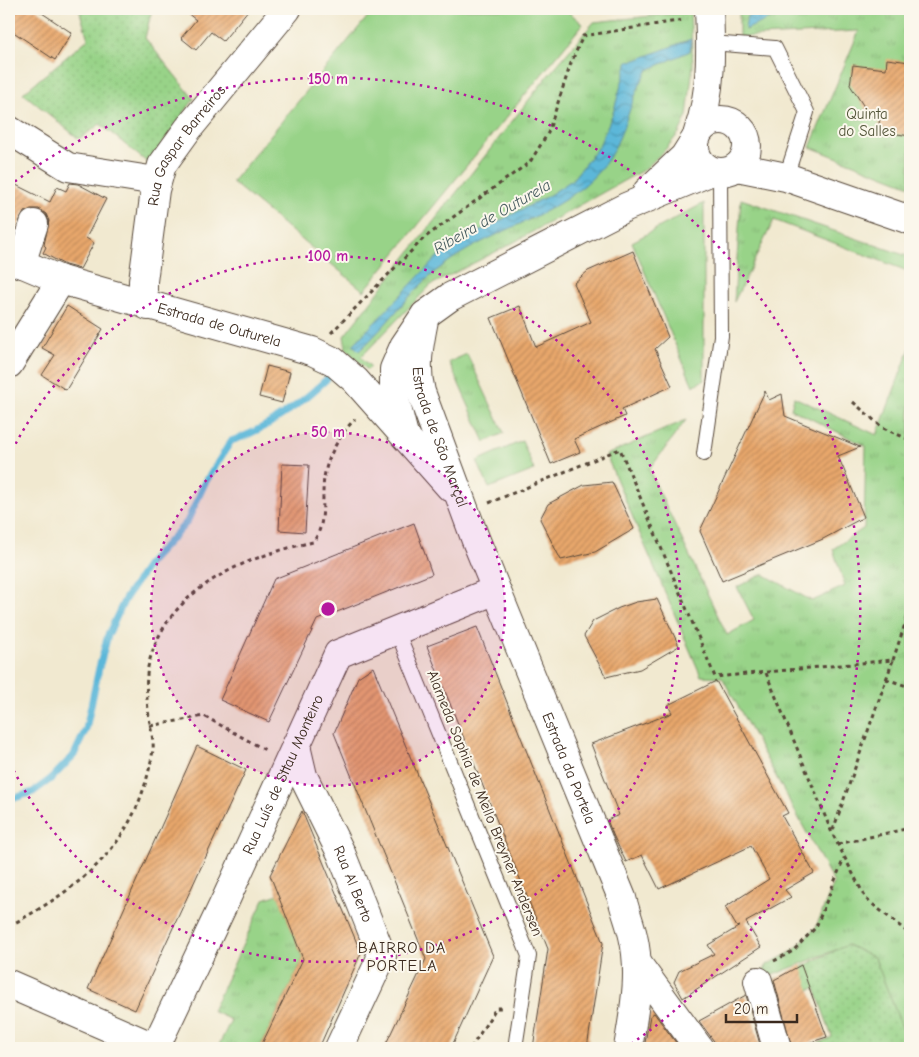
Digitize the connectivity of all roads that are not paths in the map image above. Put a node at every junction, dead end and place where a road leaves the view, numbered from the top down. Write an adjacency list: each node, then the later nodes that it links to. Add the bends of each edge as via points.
1 (287, 9): 8 (street, Rua Gaspar Barreiros, via 188,129 162,165)
2 (710, 12): 3 (street)
3 (711, 55): 5 (street, via 709,92); 6 (street); 7 (lane, via 775,48 807,112)
4 (9, 130): 8 (street, via 68,167)
5 (697, 135): 6 (street, via 699,161); 6 (street, via 711,121 726,120); 9 (street, Estrada de São Marçal, via 684,157 668,174)
6 (730, 156): 7 (street); 9 (street, Estrada de São Marçal); 21 (lane, via 721,336)
7 (786, 177): 10 (street)
8 (156, 181): 14 (street, Rua Gaspar Barreiros, via 143,281 143,294)
9 (626, 207): 15 (street, Estrada de São Marçal, via 450,297)
10 (910, 220)
11 (34, 224): 12 (street)
12 (15, 261): 13 (street, Estrada de Outurela)
13 (61, 280): 14 (street, Estrada de Outurela); 17 (street)
14 (148, 306): 19 (street, Estrada de Outurela, via 312,350 333,361)
15 (425, 315): 16 (street, Estrada de São Marçal); 18 (street, Estrada de São Marçal, via 404,346 394,369)
16 (417, 363): 18 (street); 22 (street, Estrada de São Marçal, via 421,392)
17 (9, 364)
18 (394, 379): 19 (street, via 378,384); 20 (street, Estrada de São Marçal, via 394,396)
19 (355, 380): 20 (street, Estrada de Outurela)
20 (404, 435): 22 (street, Estrada de São Marçal)
21 (704, 454)
22 (462, 505): 23 (street, Estrada da Portela)
23 (496, 590): 24 (street, Rua Luís de Sttau Monteiro); 26 (street, Estrada da Portela, via 622,898)
24 (397, 631): 25 (street, Rua Luís de Sttau Monteiro, via 338,654); 31 (lane, Alameda Sophia de Mello Breyner Andersen, via 529,956)
25 (292, 755): 29 (street, Rua Luís de Sttau Monteiro); 30 (street, Rua Al Berto, via 341,853 382,956)
26 (637, 963): 32 (street, Estrada da Portela, via 637,988); 33 (street)
27 (758, 981): 34 (street)
28 (9, 984): 29 (street)
29 (155, 1048)
30 (339, 1048)
31 (515, 1048)
32 (628, 1048)
33 (699, 1048)
34 (777, 1048)

